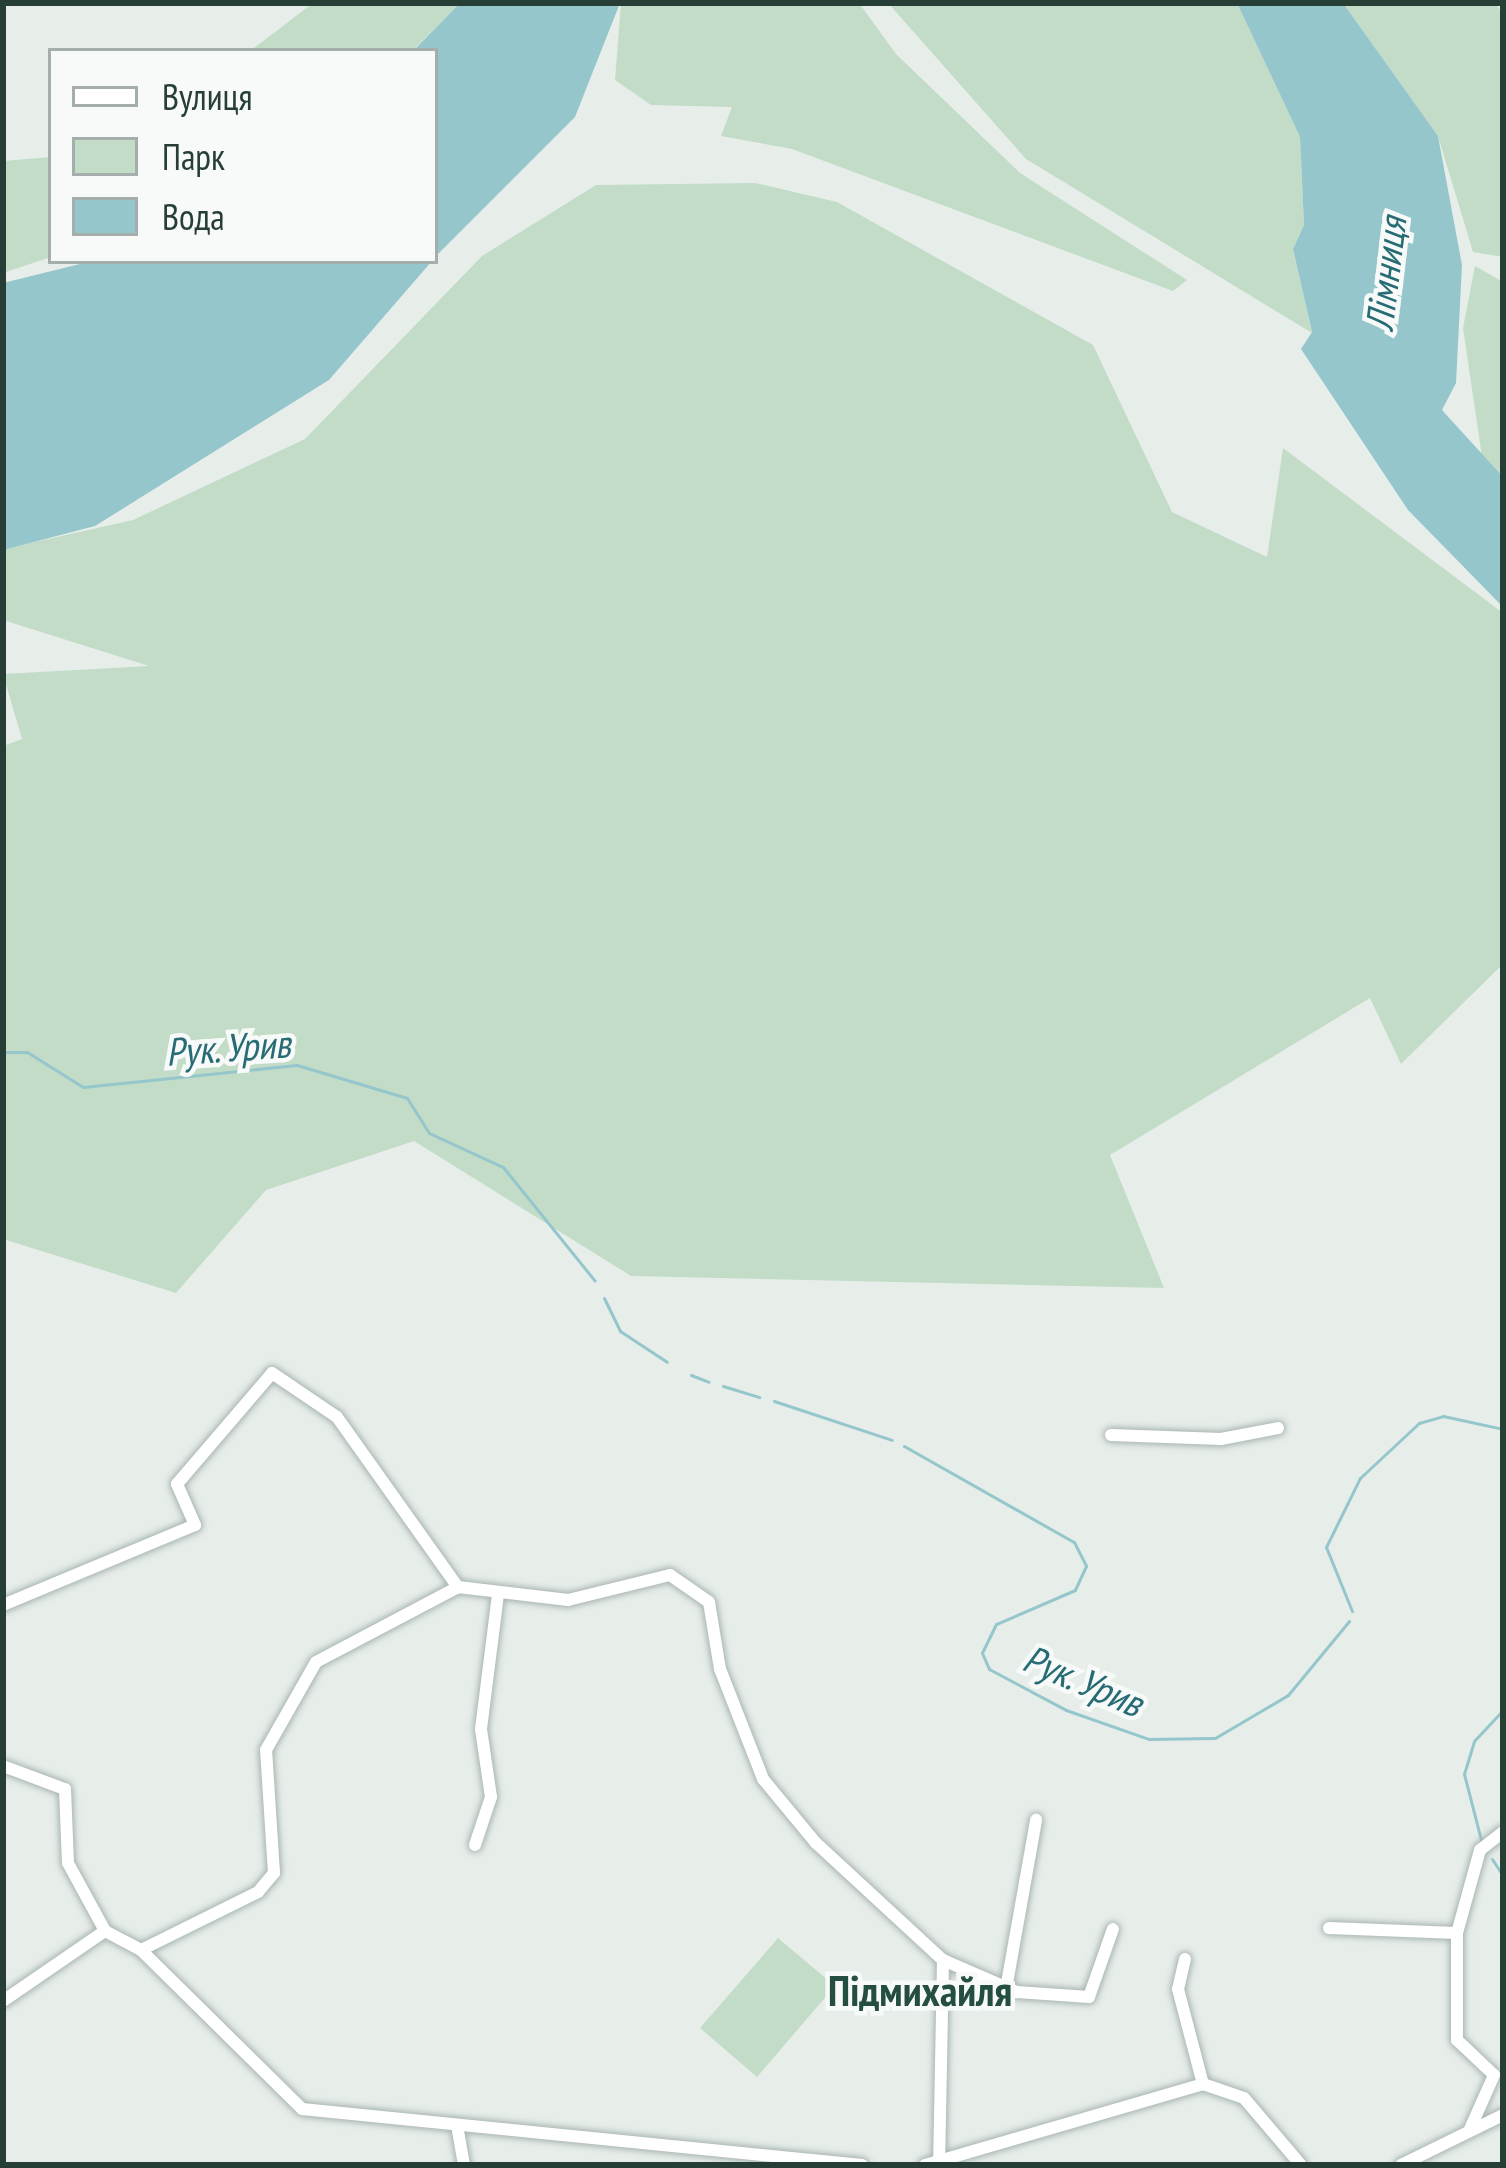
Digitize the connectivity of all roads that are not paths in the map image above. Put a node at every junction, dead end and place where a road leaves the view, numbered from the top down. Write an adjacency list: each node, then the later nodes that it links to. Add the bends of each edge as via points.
1 (1279, 1428): 2 (street, via 1221,1439)
2 (1111, 1435)
3 (458, 1587): 4 (street); 5 (street, via 337,1417 272,1373 177,1484 195,1525); 14 (street, via 316,1662 266,1750 274,1873 258,1892)
4 (498, 1594): 9 (street, via 481,1729 491,1797); 16 (street, via 600,1598 670,1575 696,1586 763,1779)
5 (3, 1605)
6 (3, 1766): 12 (street, via 65,1789 68,1863)
7 (1036, 1820): 17 (street)
8 (1503, 1832): 13 (street, via 1480,1850)
9 (475, 1845)
10 (1329, 1928): 13 (street)
11 (1113, 1929): 17 (street, via 1089,1996)
12 (105, 1931): 14 (street); 18 (street)
13 (1457, 1933): 22 (street, via 1457,2040 1494,2075)
14 (141, 1950): 21 (street, via 289,2104)
15 (1185, 1959): 19 (street, via 1178,1989)
16 (943, 1960): 17 (street); 23 (street)
17 (1006, 1989)
18 (3, 2000)
19 (1203, 2084): 23 (street); 26 (street, via 1244,2098)
20 (1503, 2115): 22 (street)
21 (457, 2125): 24 (street); 25 (street)
22 (1470, 2129): 27 (street)
23 (934, 2164)
24 (464, 2165)
25 (862, 2165)
26 (1301, 2165)
27 (1400, 2165)

